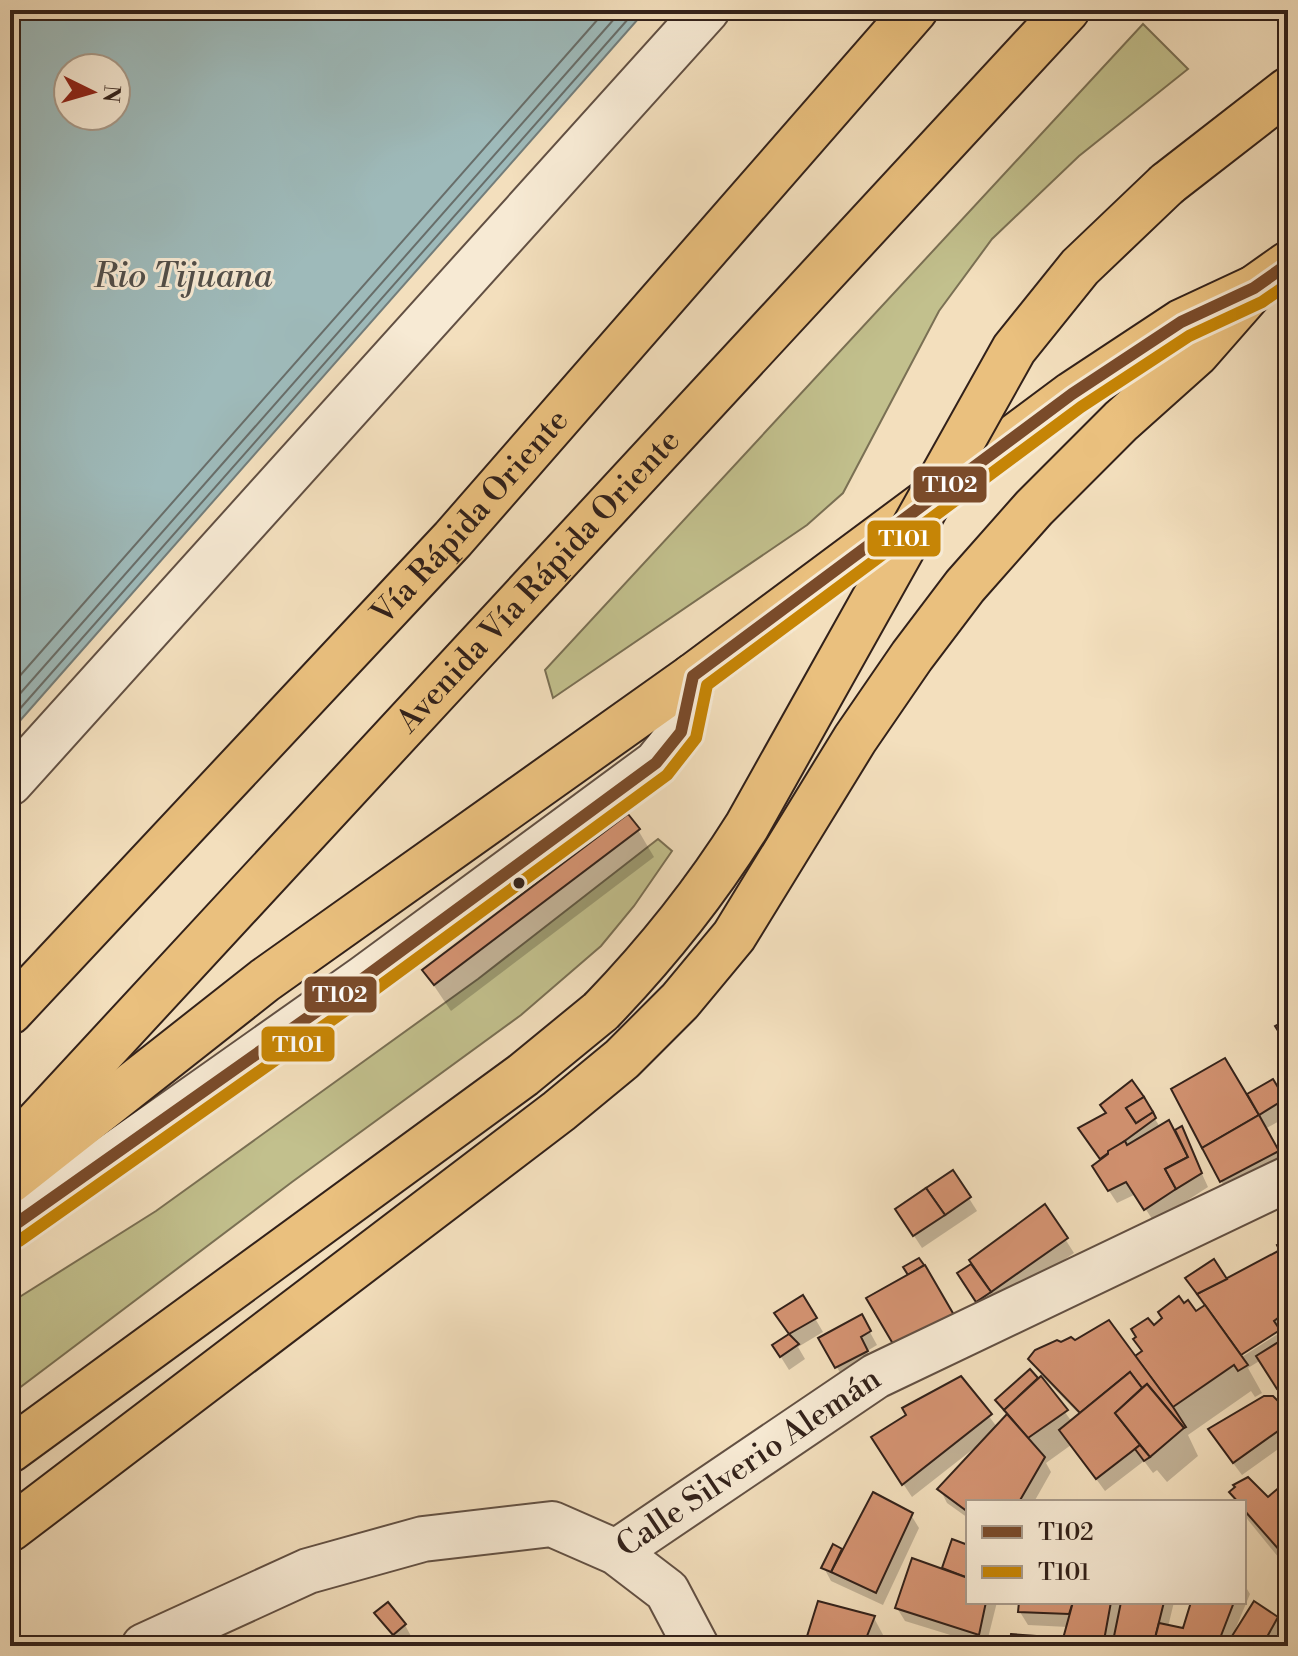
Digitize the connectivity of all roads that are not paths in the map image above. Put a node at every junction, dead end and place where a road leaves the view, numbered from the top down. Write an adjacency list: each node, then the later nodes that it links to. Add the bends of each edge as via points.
1 (707, 10): 7 (street)
2 (915, 10): 8 (main road, Vía Rápida Oriente, via 453,539)
3 (1067, 10): 9 (main road, Avenida Vía Rápida Oriente)
4 (1288, 90): 13 (main road, bridge, via 1167,184 1080,267 1014,349 747,826 715,877 649,961 601,1011 523,1075)
5 (1271, 276): 6 (main road, via 1181,322 1072,394); 14 (main road, via 1034,508 965,586 855,739 734,936 622,1059)
6 (693, 676): 11 (main road, via 265,980); 12 (street, via 681,732 656,763)
7 (10, 783)
8 (10, 1012)
9 (10, 1152)
10 (1288, 1179): 15 (street, Calle Silverio Alemán, via 876,1376)
11 (10, 1181)
12 (10, 1228)
13 (10, 1450)
14 (10, 1529)
15 (616, 1552): 16 (street, Calle Silverio Alemán, via 552,1524 423,1539 308,1571); 17 (street, via 667,1591)
16 (144, 1646)
17 (696, 1646)

